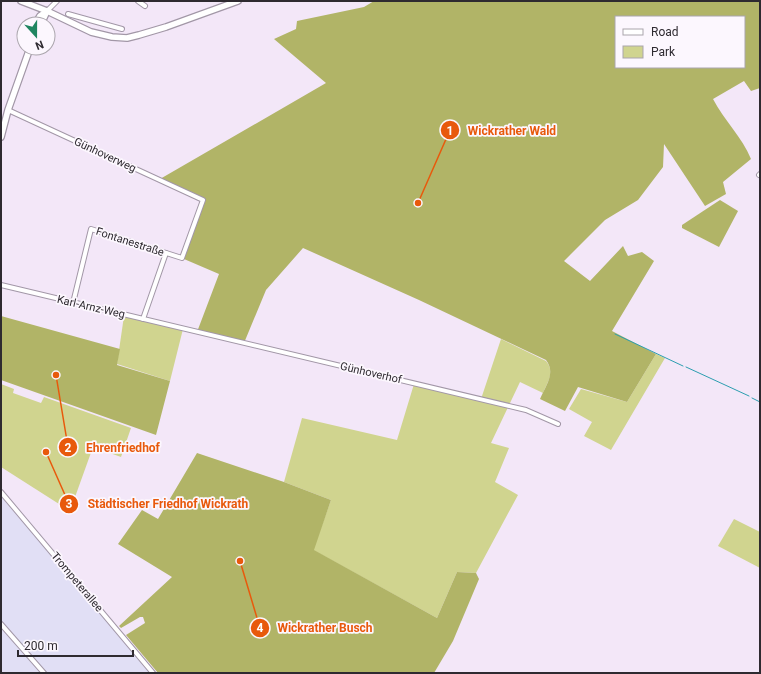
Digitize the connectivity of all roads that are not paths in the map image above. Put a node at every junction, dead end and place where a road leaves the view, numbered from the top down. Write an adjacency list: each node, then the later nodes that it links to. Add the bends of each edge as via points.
1 (21, 1): 6 (main road)
2 (57, 1): 6 (street)
3 (138, 1): 5 (street)
4 (238, 1): 12 (main road, via 139,35 127,38)
5 (145, 6)
6 (48, 11): 8 (main road); 9 (main road); 12 (main road, via 91,32)
7 (68, 14): 10 (street)
8 (40, 16)
9 (45, 16)
10 (114, 27): 11 (street); 12 (street)
11 (122, 29)
12 (111, 37)
13 (23, 56): 15 (main road)
14 (27, 56): 15 (main road)
15 (14, 90): 16 (main road)
16 (8, 110): 17 (main road); 18 (street, Günhoverweg)
17 (1, 138)
18 (203, 200): 19 (street, Fontanestraße, via 182,258)
19 (166, 253): 21 (street, Fontanestraße, via 91,229); 22 (street)
20 (1, 285): 21 (street, Karl-Arnz-Weg)
21 (73, 303): 22 (street, Karl-Arnz-Weg)
22 (143, 319): 23 (street, Karl-Arnz-Weg)
23 (182, 328): 24 (street, Günhoverhof, via 526,410)
24 (558, 424)
25 (1, 492): 26 (street, Trompeterallee)
26 (5, 497): 27 (street); 30 (street, Trompeterallee)
27 (1, 500)
28 (1, 624): 29 (street)
29 (44, 673)
30 (153, 673)

